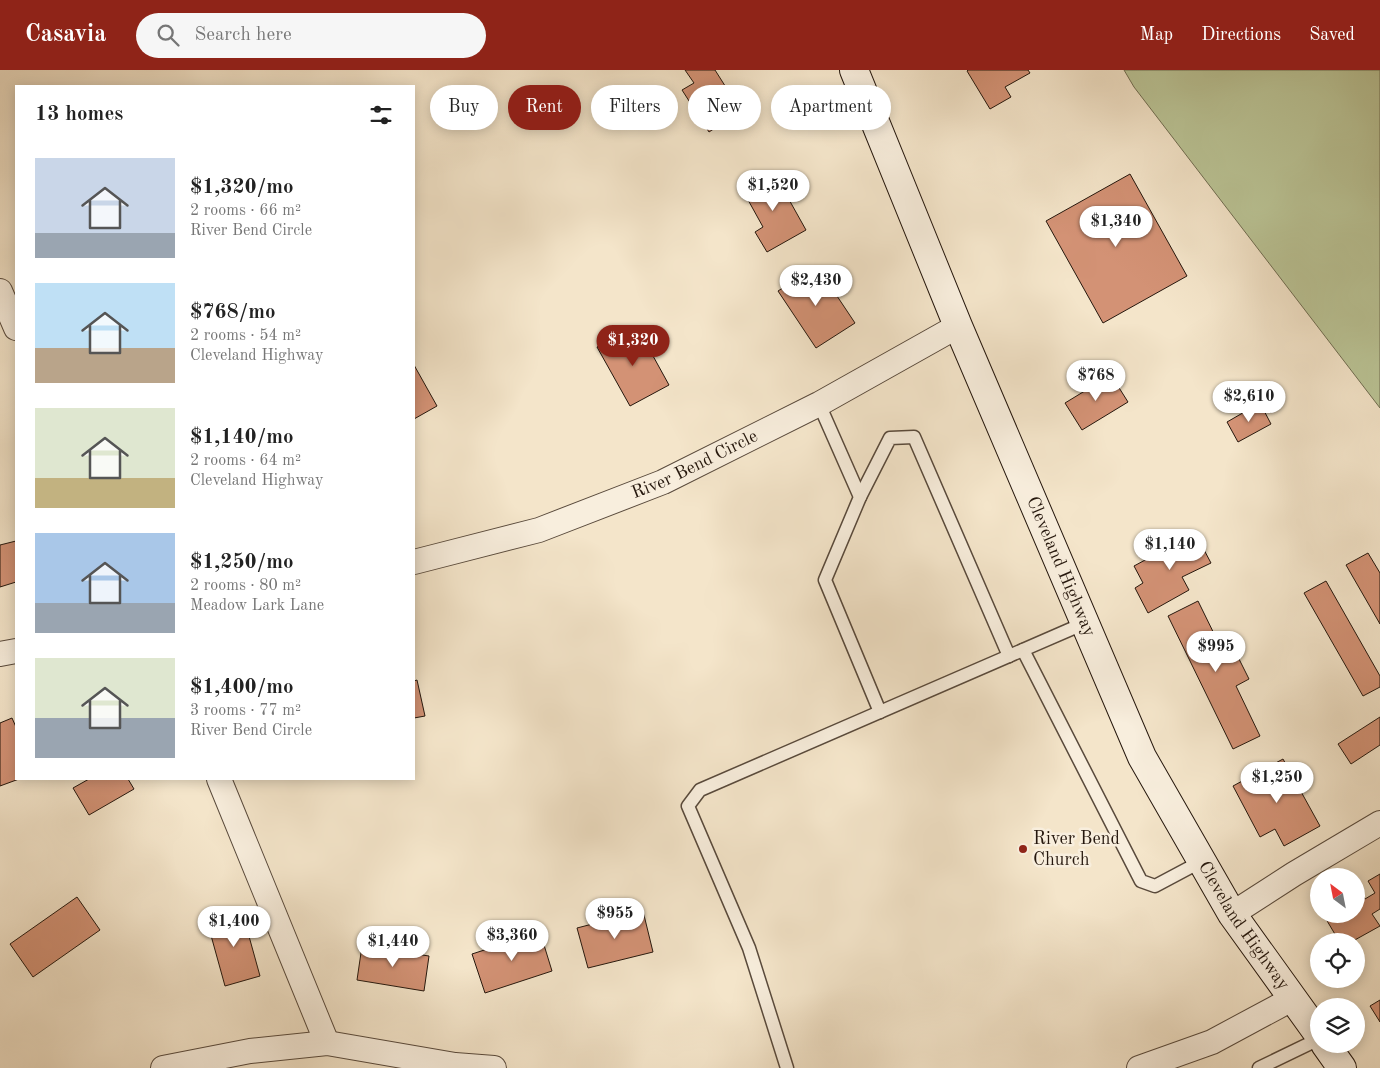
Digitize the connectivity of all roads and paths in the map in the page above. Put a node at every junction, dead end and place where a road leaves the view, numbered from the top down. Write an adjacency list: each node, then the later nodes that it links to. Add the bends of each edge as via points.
1 (854, 70): 4 (main road, Cleveland Highway)
2 (0, 290): 3 (street)
3 (15, 326)
4 (958, 326): 5 (street, River Bend Circle); 8 (main road, Cleveland Highway)
5 (819, 404): 6 (lane); 7 (street, River Bend Circle, via 654,486 539,530)
6 (860, 497): 12 (lane, via 890,438 914,437); 13 (lane, via 825,580)
7 (415, 562)
8 (1085, 623): 9 (lane); 16 (main road, Cleveland Highway, via 1142,757)
9 (1023, 650): 12 (lane); 16 (lane, via 1141,882 1155,886)
10 (15, 651): 11 (street)
11 (0, 654)
12 (1009, 656): 13 (lane)
13 (880, 712): 25 (lane, via 700,790 688,806 748,948)
14 (219, 780): 21 (street)
15 (1380, 823): 17 (street)
16 (1202, 861): 17 (main road, Cleveland Highway)
17 (1232, 914): 18 (main road, Cleveland Highway)
18 (1292, 998): 19 (main road, Cleveland Highway); 26 (street, via 1212,1042)
19 (1310, 1024)
20 (1310, 1042): 27 (lane)
21 (327, 1043): 23 (street, via 250,1051); 24 (street, via 455,1065)
22 (1331, 1053): 28 (main road)
23 (162, 1068)
24 (494, 1068)
25 (787, 1068)
26 (1139, 1068)
27 (1259, 1068)
28 (1342, 1068)

